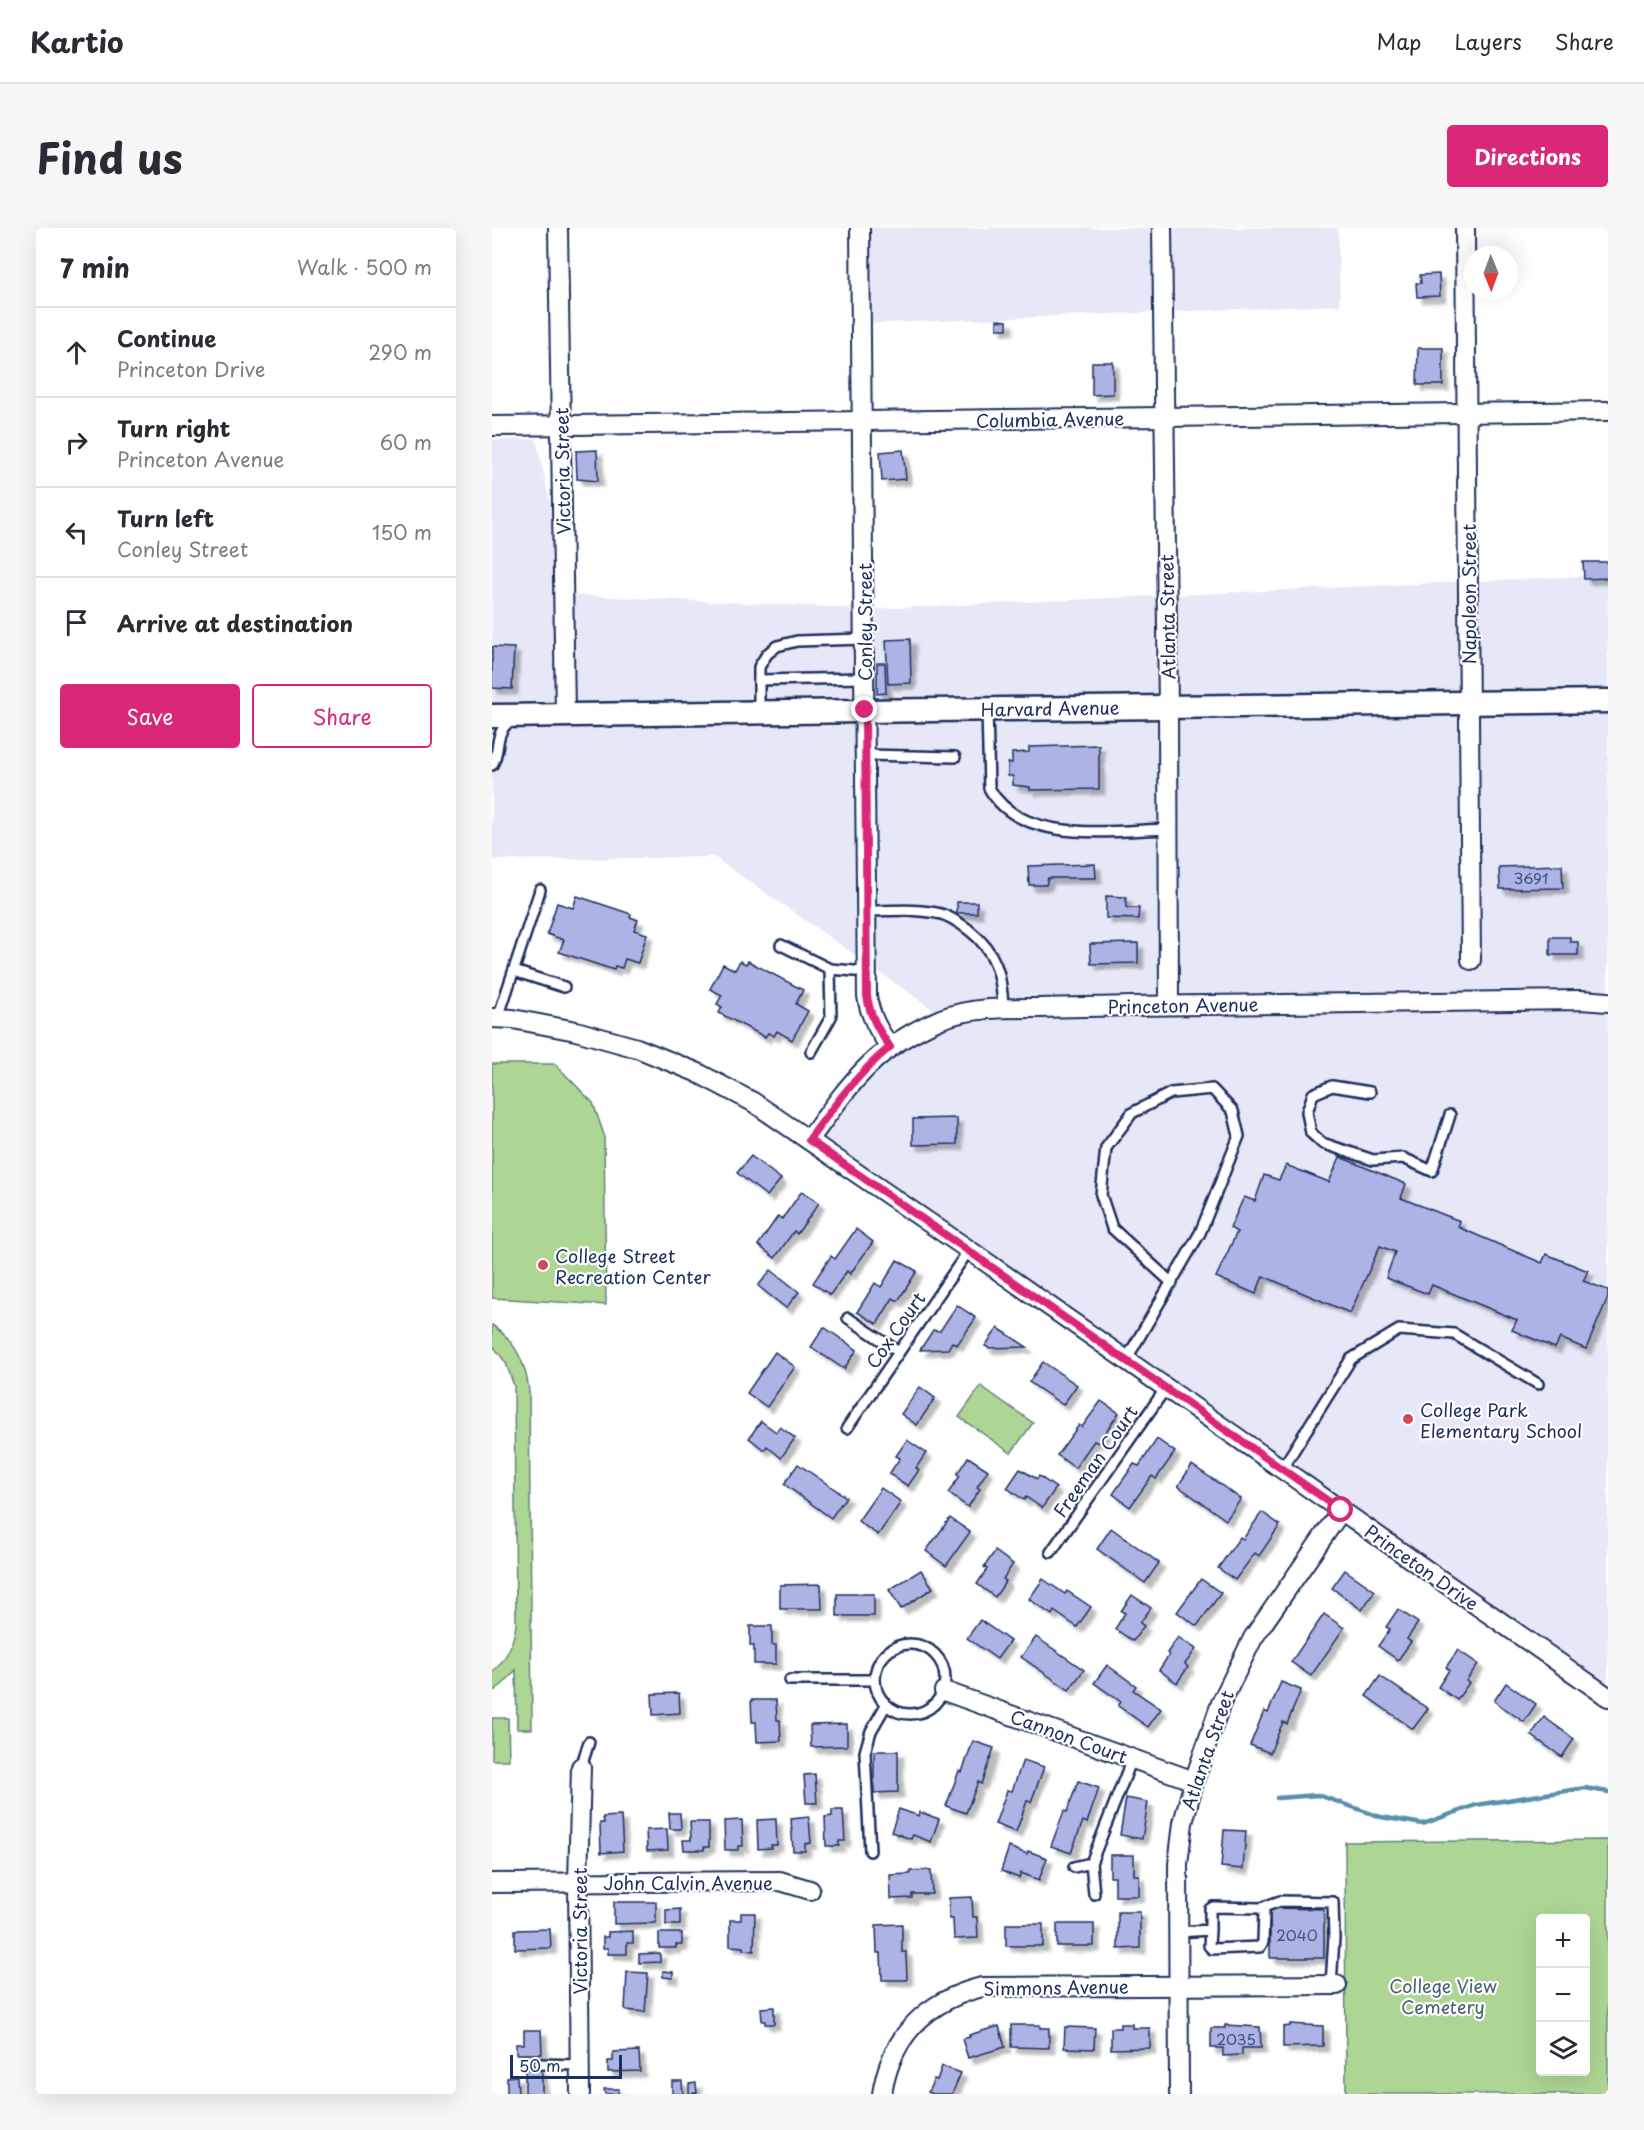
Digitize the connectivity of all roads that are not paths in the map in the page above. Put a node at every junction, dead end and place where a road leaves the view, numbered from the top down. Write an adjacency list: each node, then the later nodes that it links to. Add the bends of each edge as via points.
1 (558, 228): 9 (street, Victoria Street)
2 (860, 228): 8 (street, Conley Street)
3 (1162, 228): 7 (street, Atlanta Street)
4 (1465, 228): 6 (street, Napoleon Street)
5 (1608, 411): 6 (street, Columbia Avenue)
6 (1467, 413): 7 (street, Columbia Avenue); 15 (street, Napoleon Street)
7 (1164, 418): 8 (street, Columbia Avenue); 16 (street, Atlanta Street)
8 (862, 421): 9 (street, Columbia Avenue); 11 (street, Conley Street)
9 (561, 425): 10 (street, Columbia Avenue); 20 (street, Victoria Street)
10 (492, 426)
11 (864, 639): 12 (street, Conley Street); 13 (lane, via 777,645 759,666)
12 (864, 678): 13 (lane); 18 (street, Conley Street)
13 (759, 680): 19 (lane)
14 (1608, 701): 15 (street, Harvard Avenue)
15 (1469, 703): 16 (street, Harvard Avenue); 30 (street, Napoleon Street)
16 (1168, 706): 17 (street, Harvard Avenue); 26 (street, Atlanta Street)
17 (987, 709): 18 (street, Harvard Avenue); 26 (lane, via 989,788 1012,814 1025,821 1074,831)
18 (865, 710): 19 (street, Harvard Avenue); 23 (street, Conley Street)
19 (759, 712): 20 (street, Harvard Avenue)
20 (565, 715): 22 (street, Harvard Avenue)
21 (492, 716): 22 (street, Harvard Avenue)
22 (515, 716): 25 (lane, via 498,732)
23 (865, 755): 24 (lane); 28 (street, Conley Street)
24 (955, 757)
25 (492, 765)
26 (1169, 829): 36 (street, Atlanta Street)
27 (540, 890): 32 (lane)
28 (866, 911): 33 (street, Conley Street); 37 (lane, via 914,910 957,921 991,951 1002,983)
29 (781, 945): 31 (lane)
30 (1471, 960)
31 (830, 969): 33 (lane); 40 (lane, via 831,1017)
32 (514, 970): 34 (lane); 38 (lane)
33 (867, 972): 39 (street, Conley Street, via 869,1011)
34 (564, 987)
35 (1608, 1002): 36 (street, Princeton Avenue)
36 (1169, 1005): 37 (street, Princeton Avenue)
37 (1003, 1008): 39 (street, Princeton Avenue, via 944,1018)
38 (495, 1018): 43 (street, Princeton Drive, via 576,1030 637,1048 753,1102)
39 (890, 1047): 43 (street, Princeton Avenue, via 850,1085)
40 (811, 1052)
41 (1370, 1092): 42 (lane, via 1332,1086 1313,1094 1306,1112 1311,1133 1322,1143 1373,1160 1403,1158 1432,1171)
42 (1450, 1115)
43 (809, 1140): 44 (street, Princeton Drive)
44 (969, 1250): 47 (lane, Cox Court); 48 (street, Princeton Drive)
45 (1172, 1284): 45 (lane, via 1200,1233 1239,1136 1233,1111 1212,1089 1171,1093 1132,1113 1106,1148 1101,1195 1112,1228); 48 (lane)
46 (848, 1318): 47 (lane)
47 (899, 1352): 51 (lane, Cox Court)
48 (1126, 1360): 50 (street, Princeton Drive)
49 (1538, 1384): 52 (lane, via 1454,1334 1399,1330 1351,1359)
50 (1166, 1389): 52 (street, Princeton Drive); 54 (lane, Freeman Court)
51 (847, 1428)
52 (1282, 1469): 53 (street, Princeton Drive)
53 (1341, 1510): 58 (street, Princeton Drive); 63 (street, Atlanta Street, via 1253,1638 1221,1703)
54 (1051, 1552)
55 (790, 1680): 56 (lane)
56 (874, 1680): 57 (lane, via 881,1659 889,1650 910,1643 932,1650 939,1658 945,1669); 59 (lane)
57 (944, 1691): 59 (lane, via 929,1709 919,1713 907,1714); 61 (street, Cannon Court)
58 (1608, 1696)
59 (886, 1705): 64 (lane, via 870,1733 865,1752)
60 (590, 1742): 62 (lane)
61 (1132, 1759): 63 (street, Cannon Court); 65 (lane)
62 (581, 1767): 68 (street, Victoria Street)
63 (1194, 1781): 73 (street, Atlanta Street, via 1179,1854)
64 (870, 1851)
65 (1091, 1863): 66 (lane); 70 (lane)
66 (1074, 1867)
67 (492, 1882): 68 (street, John Calvin Avenue)
68 (578, 1882): 69 (street, John Calvin Avenue, via 780,1881); 77 (street, Victoria Street)
69 (810, 1890)
70 (1094, 1894)
71 (1261, 1908): 72 (lane, via 1213,1907); 72 (lane, via 1264,1912 1260,1947 1212,1949); 75 (lane, via 1280,1900 1333,1902)
72 (1210, 1930): 73 (lane)
73 (1178, 1932): 74 (street, Atlanta Street)
74 (1178, 1985): 75 (street, Simmons Avenue); 79 (street, Simmons Avenue, via 982,1987 962,1992 943,2001 912,2026 892,2057); 80 (street, Atlanta Street)
75 (1334, 1985)
76 (539, 2064): 77 (lane)
77 (580, 2065): 78 (street, Victoria Street)
78 (580, 2094)
79 (882, 2094)
80 (1179, 2094)

